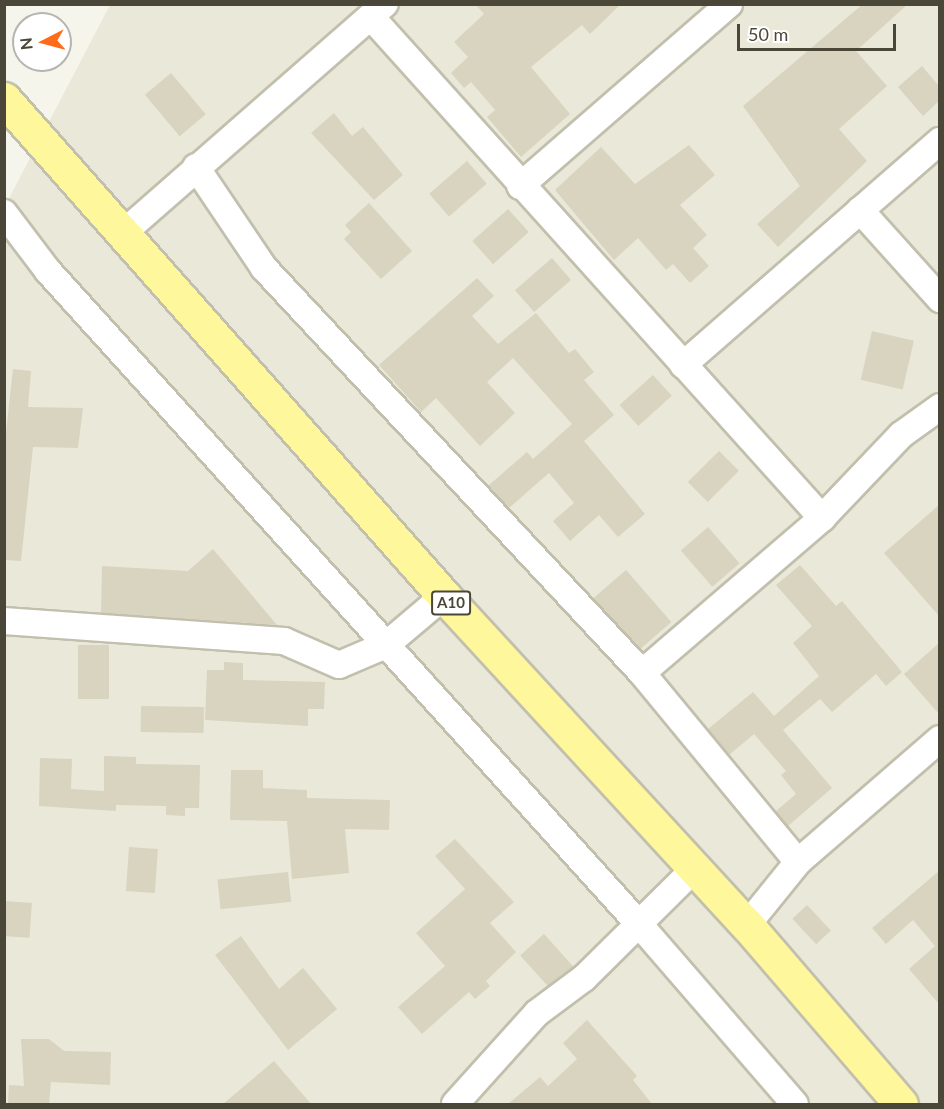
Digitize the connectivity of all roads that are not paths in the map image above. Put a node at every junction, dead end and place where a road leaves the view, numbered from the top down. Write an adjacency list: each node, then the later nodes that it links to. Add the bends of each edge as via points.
1 (729, 4): 6 (street)
2 (378, 11): 5 (street); 6 (street)
3 (4, 99): 9 (main road, A10)
4 (939, 141): 7 (street)
5 (196, 167): 9 (street); 17 (street, via 264,268)
6 (520, 186): 11 (street)
7 (860, 210): 10 (street); 11 (street)
8 (4, 213): 16 (street, via 48,271)
9 (122, 234): 14 (main road, A10)
10 (939, 299)
11 (683, 365): 13 (street)
12 (939, 407): 13 (street, via 901,435)
13 (822, 518): 17 (street)
14 (444, 596): 16 (street); 20 (main road, A10)
15 (4, 621): 16 (street, via 284,641 339,665)
16 (386, 645): 21 (street)
17 (642, 673): 19 (street)
18 (939, 738): 19 (street)
19 (798, 862): 22 (street)
20 (696, 868): 21 (street); 22 (main road, A10)
21 (639, 924): 23 (street, via 584,978 537,1013); 24 (street)
22 (747, 925): 25 (main road, A10)
23 (455, 1104)
24 (795, 1104)
25 (901, 1104)

